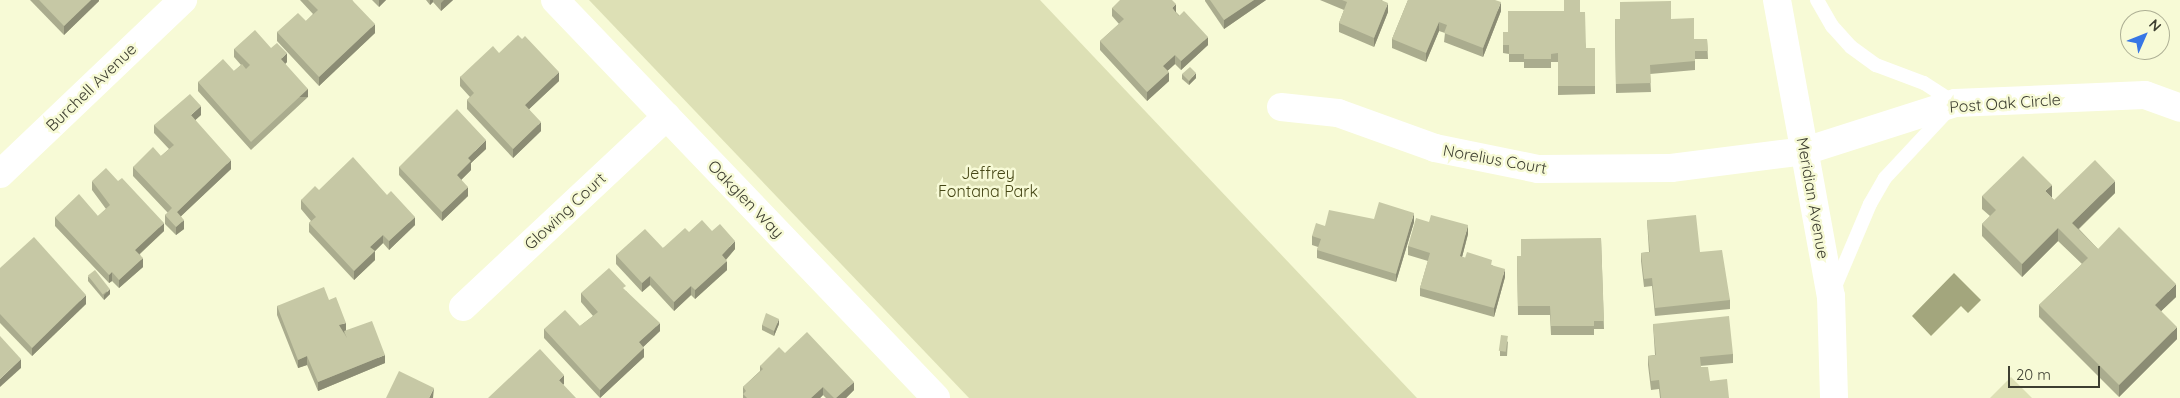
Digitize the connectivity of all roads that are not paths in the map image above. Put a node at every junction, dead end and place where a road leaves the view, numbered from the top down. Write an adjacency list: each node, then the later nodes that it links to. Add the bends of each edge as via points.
1 (183, 0): 10 (street, Burchell Avenue)
2 (556, 0): 8 (street, Oakglen Way)
3 (1777, 0): 9 (street, Meridian Avenue)
4 (1817, 0): 5 (lane, via 1832,26 1851,47 1876,66 1924,83)
5 (1955, 103): 7 (street, Post Oak Circle, via 2146,95); 9 (street, Post Oak Circle); 11 (lane, via 1885,178 1870,204)
6 (1281, 107): 9 (street, Norelius Court, via 1338,113 1435,148 1538,169 1671,168)
7 (2180, 108)
8 (667, 116): 12 (street, Glowing Court); 13 (street, Oakglen Way)
9 (1805, 151): 11 (street, Meridian Avenue)
10 (0, 174)
11 (1831, 296): 14 (street, Meridian Avenue)
12 (463, 307)
13 (936, 398)
14 (1834, 398)

